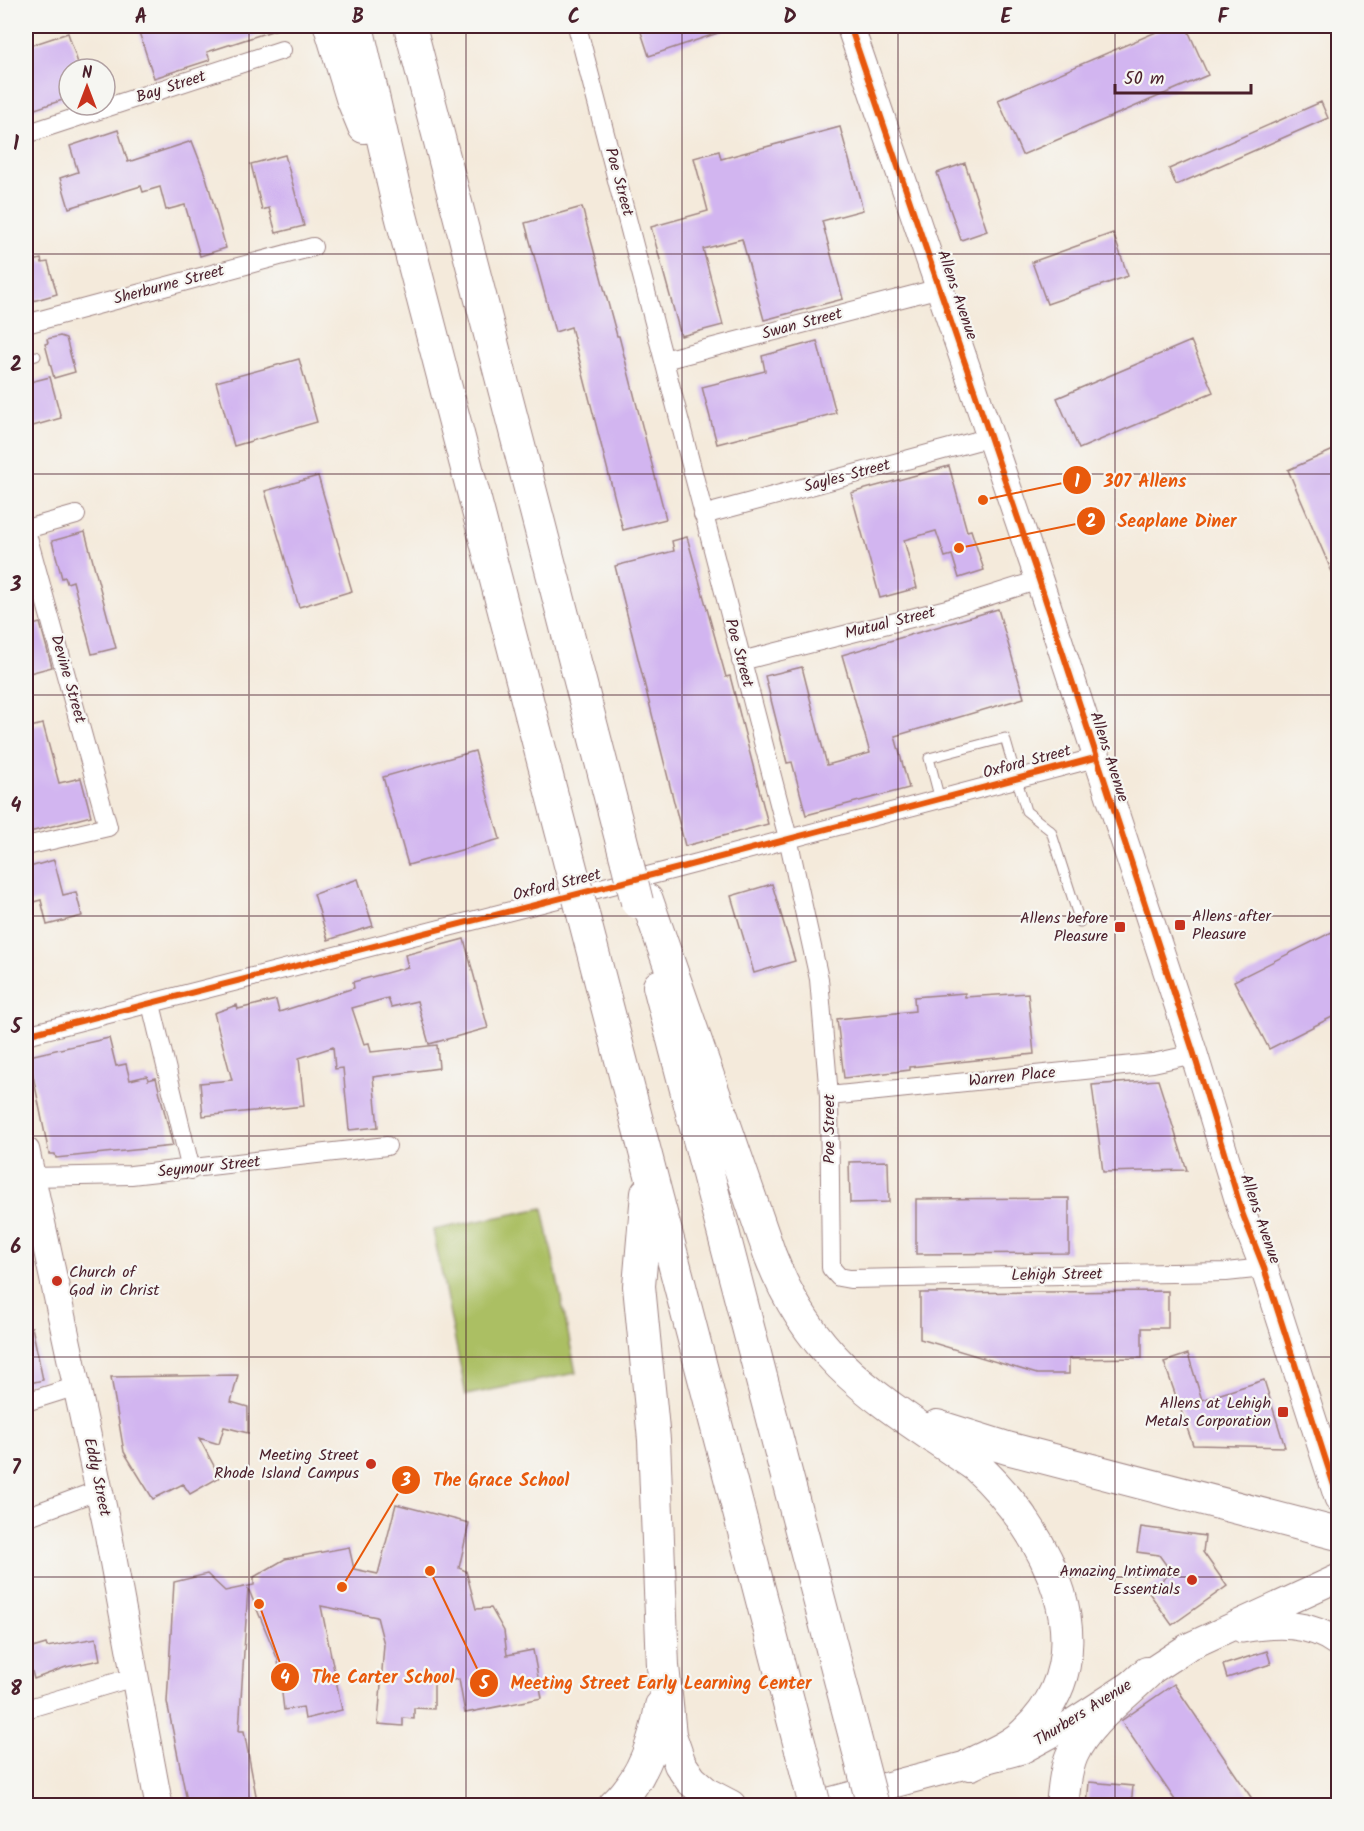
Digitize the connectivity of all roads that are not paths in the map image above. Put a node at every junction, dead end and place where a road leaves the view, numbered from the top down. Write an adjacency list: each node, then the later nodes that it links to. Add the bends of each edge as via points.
1 (330, 26): 8 (highway, via 352,98)
2 (357, 26): 8 (highway)
3 (410, 26): 26 (highway, bridge, via 612,804)
4 (577, 26): 14 (street, Poe Street)
5 (850, 26): 10 (main road, Allens Avenue)
6 (282, 50): 7 (street, Bay Street)
7 (26, 134)
8 (395, 192): 35 (highway, bridge)
9 (313, 247): 11 (street, Sherburne Street)
10 (940, 288): 14 (street, Swan Street); 15 (main road, Allens Avenue)
11 (26, 324)
12 (36, 356): 13 (lane)
13 (26, 359)
14 (664, 360): 17 (street, Poe Street)
15 (991, 437): 17 (street, Sayles Street); 19 (main road, Allens Avenue)
16 (76, 515): 18 (street)
17 (703, 515): 20 (street, Poe Street)
18 (26, 530): 25 (street, Devine Street, via 108,827)
19 (1039, 580): 20 (street, Mutual Street); 21 (main road, Allens Avenue)
20 (741, 661): 24 (street, Poe Street)
21 (1095, 758): 22 (street, Oxford Street); 30 (main road, Allens Avenue)
22 (1017, 780): 23 (street, Oxford Street); 23 (lane, via 1005,738 929,758); 27 (lane, via 1026,811 1051,831)
23 (940, 800): 24 (street, Oxford Street)
24 (788, 838): 28 (street, Oxford Street); 31 (street, Poe Street, via 822,991)
25 (26, 846)
26 (642, 901): 41 (highway, via 783,1288 813,1338); 60 (highway, bridge)
27 (1080, 922)
28 (151, 1004): 29 (street, Oxford Street); 34 (street)
29 (26, 1035)
30 (1194, 1054): 31 (street, Warren Place, via 1153,1063); 38 (main road, Allens Avenue, via 1243,1215)
31 (829, 1096): 39 (street, Poe Street, via 829,1263 834,1273)
32 (387, 1146): 34 (street, Seymour Street)
33 (26, 1151): 36 (main road, Eddy Street)
34 (191, 1170): 36 (street, Seymour Street)
35 (649, 1173): 50 (highway, via 639,1286 654,1440); 59 (highway, bridge)
36 (31, 1177): 37 (main road, Eddy Street)
37 (32, 1216): 40 (main road, Eddy Street)
38 (1264, 1268): 39 (street, Lehigh Street); 44 (main road, Allens Avenue)
39 (850, 1279)
40 (77, 1386): 42 (street); 43 (main road, Eddy Street)
41 (875, 1396): 46 (highway, via 920,1419 969,1437); 54 (highway, via 992,1480 1023,1516 1058,1587 1066,1638 1064,1666 1053,1696 1025,1733)
42 (26, 1402)
43 (99, 1491): 45 (street); 52 (main road, Eddy Street)
44 (1338, 1498)
45 (26, 1517)
46 (1338, 1534)
47 (1338, 1578): 48 (main road, Thurbers Avenue)
48 (1211, 1635): 49 (main road, via 1264,1625 1287,1625 1312,1629); 51 (main road, Thurbers Avenue)
49 (1338, 1643)
50 (663, 1666): 56 (highway, via 662,1701 652,1744 640,1771); 57 (highway, via 670,1735 680,1764 699,1787)
51 (1147, 1673): 54 (main road, Thurbers Avenue, via 1038,1742); 61 (highway, via 1076,1748 1066,1774)
52 (134, 1677): 53 (street); 55 (main road, Eddy Street)
53 (26, 1709)
54 (971, 1764): 58 (main road, Thurbers Avenue)
55 (159, 1806)
56 (614, 1806)
57 (730, 1806)
58 (811, 1806)
59 (815, 1806)
60 (873, 1806)
61 (1062, 1806)

